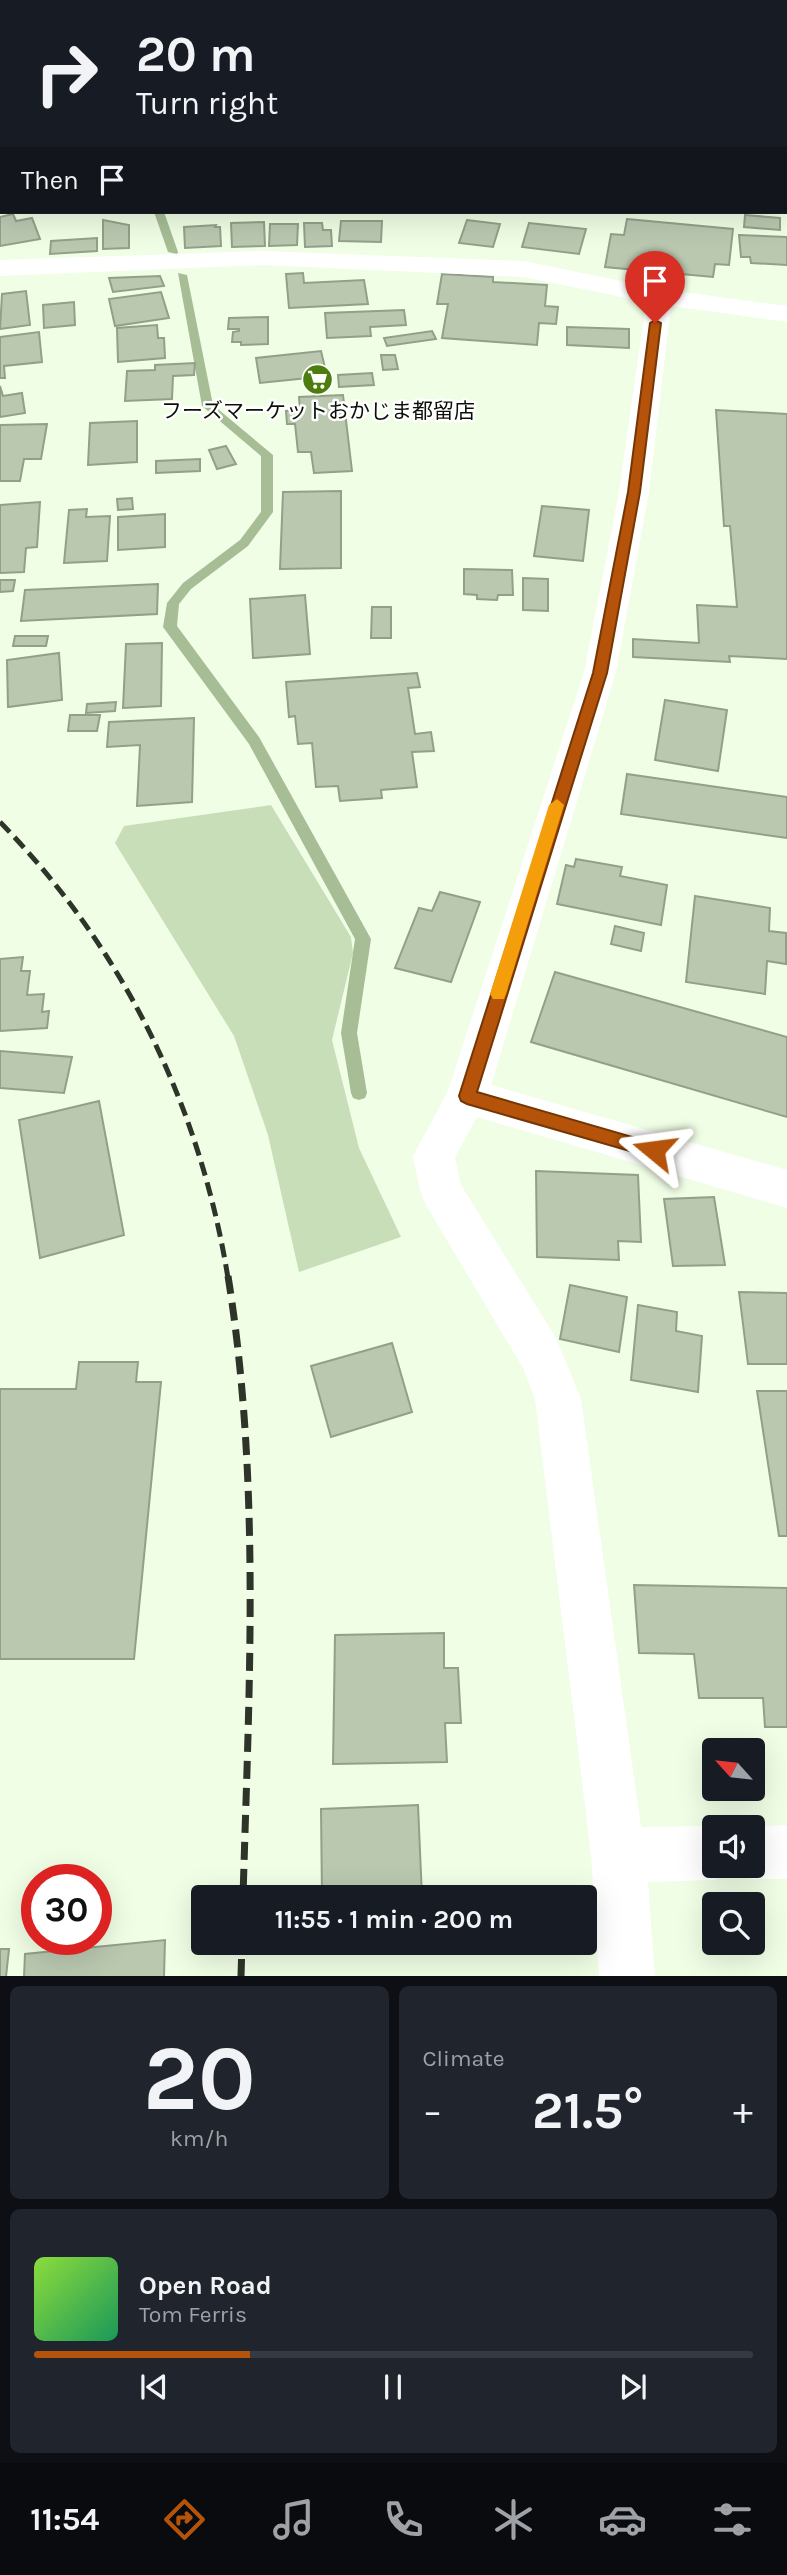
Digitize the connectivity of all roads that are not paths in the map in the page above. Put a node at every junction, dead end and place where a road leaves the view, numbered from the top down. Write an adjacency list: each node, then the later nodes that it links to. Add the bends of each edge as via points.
1 (0, 268): 2 (main road, via 263,258 524,269)
2 (660, 297): 3 (main road); 4 (main road, via 634,492 600,673)
3 (787, 314)
4 (467, 1096): 5 (main road); 9 (main road, via 434,1156 441,1191 540,1353 558,1399)
5 (787, 1189)
6 (787, 1852): 8 (main road)
7 (702, 1853): 9 (main road)
8 (765, 1853)
9 (618, 1855): 10 (main road)
10 (627, 1976)

